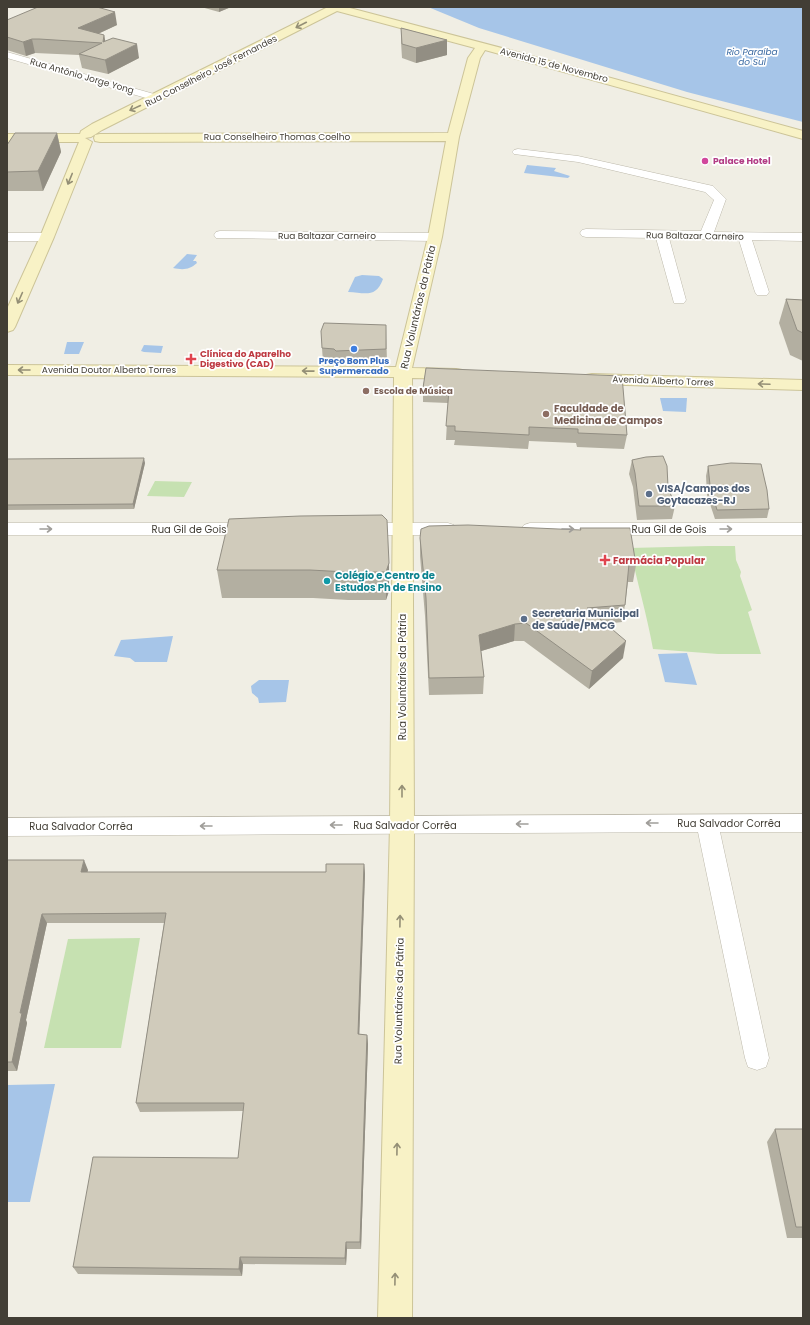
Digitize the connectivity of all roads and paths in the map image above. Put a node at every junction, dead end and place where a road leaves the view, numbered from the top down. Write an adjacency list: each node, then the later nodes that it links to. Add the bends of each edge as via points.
1 (335, 7): 2 (main road, Avenida 15 de Novembro); 4 (main road, Rua Conselheiro José Fernandes, one-way to 4)
2 (482, 46): 5 (main road, Avenida 15 de Novembro); 7 (main road, Rua Voluntários da Pátria, via 474,58)
3 (7, 55): 4 (street, Rua Antônio Jorge Yong)
4 (157, 98): 9 (main road, Rua Conselheiro José Fernandes, one-way to 9, via 97,126)
5 (773, 127): 6 (main road, Avenida 15 de Novembro); 10 (main road, Avenida 15 de Novembro)
6 (803, 135)
7 (453, 137): 9 (main road, Rua Conselheiro Thomas Coelho, via 100,138 92,142); 18 (main road, Rua Voluntários da Pátria)
8 (7, 138): 9 (main road)
9 (83, 138): 17 (main road, one-way to 17)
10 (803, 140)
11 (518, 152): 15 (street, via 578,159 709,189 720,199)
12 (586, 233): 14 (street, Rua Baltazar Carneiro)
13 (220, 235): 18 (street, Rua Baltazar Carneiro)
14 (662, 235): 15 (street, Rua Baltazar Carneiro); 22 (street)
15 (706, 236): 19 (street, Rua Baltazar Carneiro)
16 (7, 237): 17 (street)
17 (47, 237): 23 (main road, one-way to 23)
18 (435, 237): 25 (main road, Rua Voluntários da Pátria)
19 (745, 237): 20 (street, Rua Baltazar Carneiro); 21 (street)
20 (803, 237)
21 (762, 292)
22 (678, 300)
23 (7, 327)
24 (7, 370): 25 (main road, Avenida Doutor Alberto Torres, one-way to 24)
25 (403, 372): 26 (main road); 32 (main road, Rua Voluntários da Pátria)
26 (473, 375)
27 (575, 378): 28 (main road, Avenida Alberto Torres, one-way to 27)
28 (803, 385)
29 (7, 529): 30 (street, Rua Gil de Gois, one-way to 30)
30 (271, 529)
31 (343, 529): 32 (street)
32 (402, 529): 33 (street); 38 (main road, Rua Voluntários da Pátria, one-way to 32)
33 (464, 529)
34 (512, 529): 35 (street, Rua Gil de Gois, one-way to 35)
35 (803, 529)
36 (707, 823): 37 (street, Rua Salvador Corrêa); 38 (street, Rua Salvador Corrêa, one-way to 38); 40 (street)
37 (803, 823)
38 (402, 825): 39 (street, Rua Salvador Corrêa, one-way to 39); 41 (main road, Rua Voluntários da Pátria, one-way to 38)
39 (7, 827)
40 (757, 1058)
41 (395, 1318)

